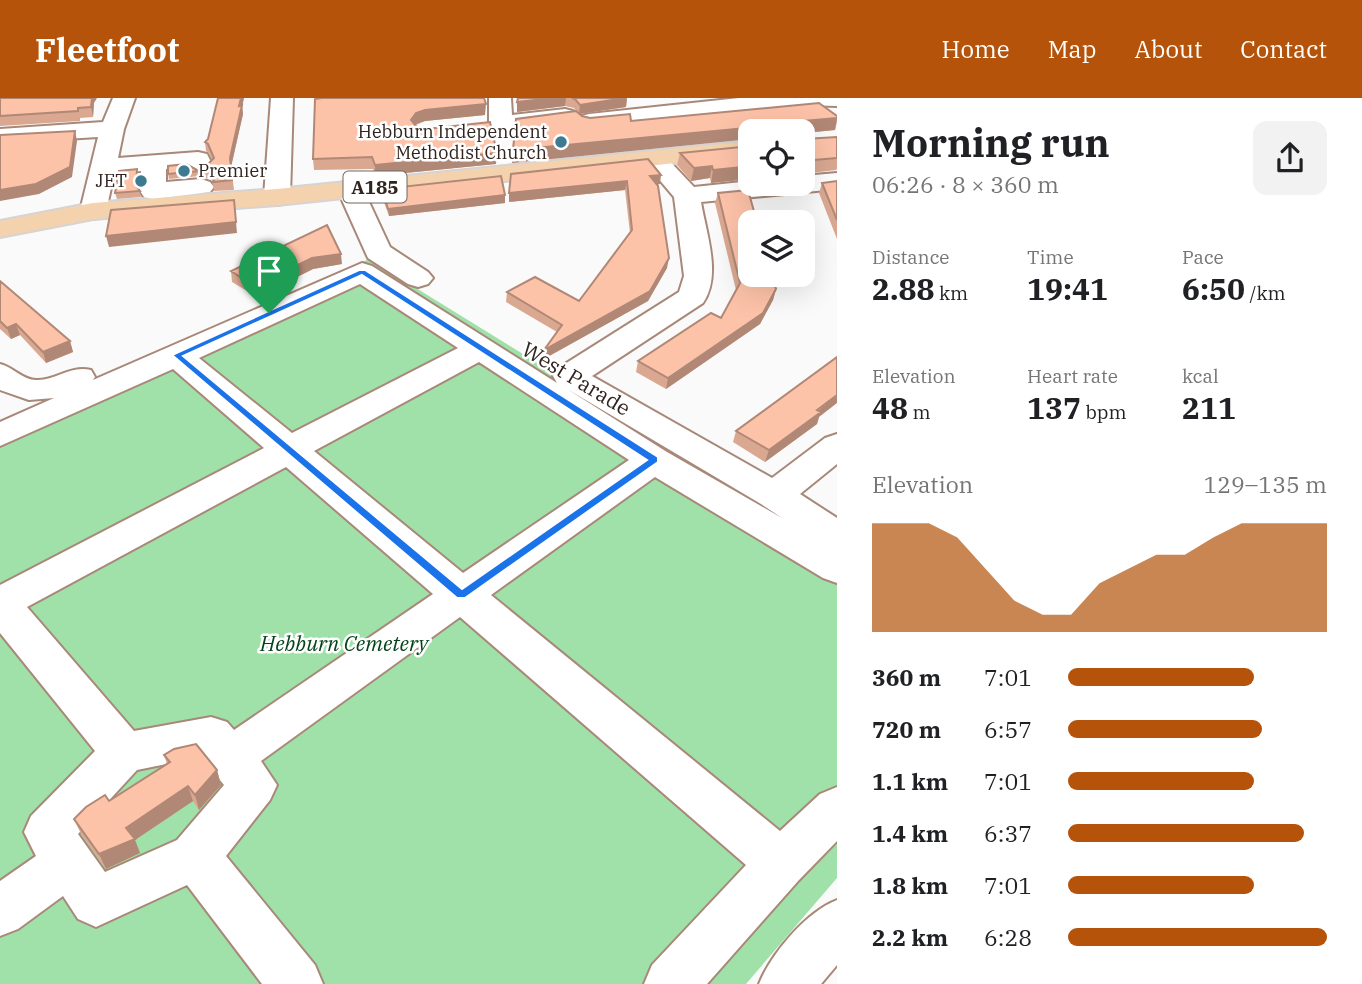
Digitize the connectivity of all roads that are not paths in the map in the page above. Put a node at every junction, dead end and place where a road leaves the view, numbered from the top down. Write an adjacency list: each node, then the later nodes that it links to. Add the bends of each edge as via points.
1 (124, 98): 9 (street)
2 (282, 98): 19 (street)
3 (500, 98): 7 (street)
4 (837, 99): 5 (street)
5 (647, 106): 6 (street)
6 (575, 112): 7 (street); 11 (street)
7 (501, 124): 8 (street)
8 (476, 126)
9 (112, 129): 10 (street); 14 (street)
10 (0, 135)
11 (608, 149)
12 (738, 149): 13 (main road, A185)
13 (653, 159): 17 (main road, A185); 18 (street)
14 (104, 167): 16 (street, via 154,163 153,191); 20 (street)
15 (837, 181): 18 (street)
16 (200, 185): 19 (main road, A185); 20 (main road, A185)
17 (350, 189): 19 (main road, A185); 26 (street, West Parade, via 377,252)
18 (687, 195): 26 (street, via 699,276 692,297)
19 (277, 197)
20 (93, 211): 21 (main road, A185)
21 (0, 229)
22 (235, 310): 25 (street, via 36,393 13,386)
23 (481, 348): 24 (street, via 362,272); 29 (street); 30 (street)
24 (176, 355): 27 (street); 29 (street)
25 (0, 374)
26 (569, 376): 31 (street, West Parade)
27 (0, 435)
28 (837, 446): 31 (street)
29 (289, 450): 34 (street); 35 (street)
30 (654, 460): 33 (street); 34 (street)
31 (774, 495): 32 (street, West Parade)
32 (837, 536)
33 (837, 569)
34 (461, 595): 37 (street); 41 (street)
35 (0, 603): 36 (street)
36 (124, 753): 37 (street, via 211,736); 40 (street, via 48,832)
37 (229, 758): 39 (street, via 253,785)
38 (837, 809): 41 (street)
39 (195, 856): 40 (street, via 96,902); 44 (street)
40 (69, 862): 42 (street)
41 (782, 863): 45 (street)
42 (0, 911)
43 (837, 925): 46 (street)
44 (296, 984)
45 (671, 984)
46 (786, 984)

